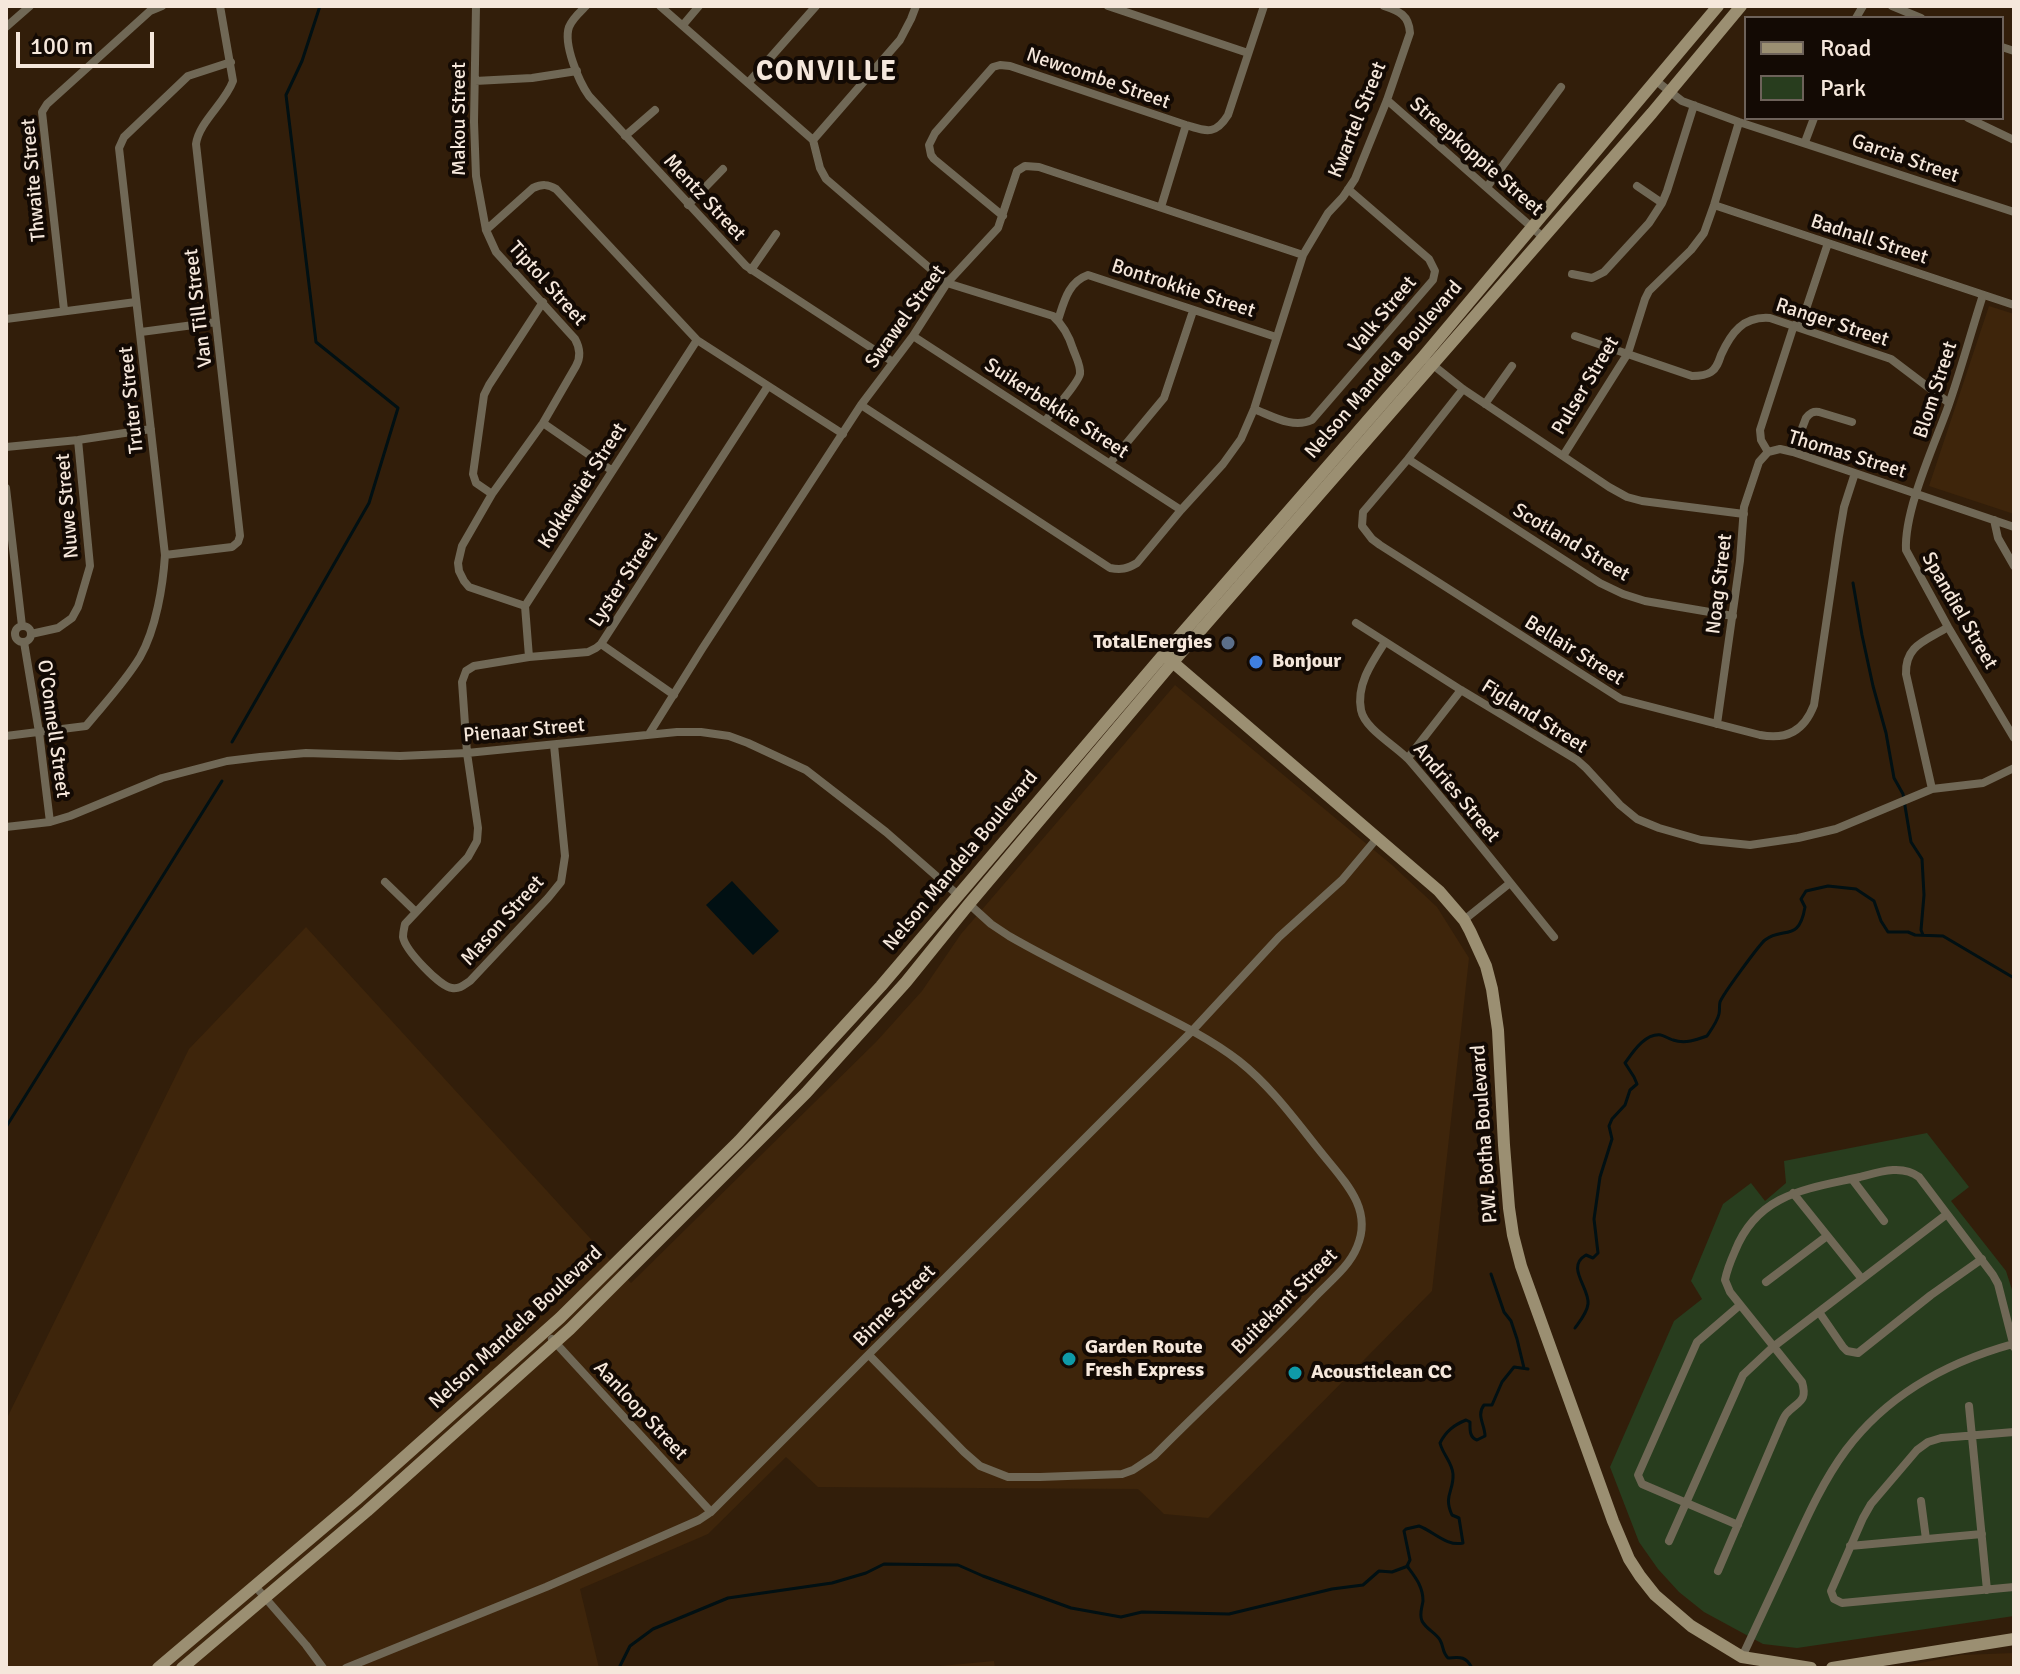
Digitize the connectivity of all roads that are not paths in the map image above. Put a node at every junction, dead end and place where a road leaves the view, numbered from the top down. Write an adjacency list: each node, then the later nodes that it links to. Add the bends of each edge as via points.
1 (30, 6): 18 (street)
2 (162, 6): 61 (street, Thwaite Street, via 150,11 42,112)
3 (220, 6): 20 (street, Van Till Street)
4 (476, 6): 23 (street, Makou Street)
5 (586, 6): 21 (street, Mentz Street, via 568,31)
6 (660, 6): 17 (street)
7 (699, 6): 17 (street)
8 (816, 6): 24 (street)
9 (916, 6): 35 (street, via 900,40)
10 (1108, 6): 19 (street)
11 (1264, 6): 19 (street, Newcombe Street)
12 (1384, 6): 27 (street, Kwartel Street, via 1405,16 1410,33)
13 (1718, 6): 22 (street, Nelson Mandela Boulevard)
14 (1741, 6): 26 (street, Nelson Mandela Boulevard)
15 (1892, 6): 16 (street)
16 (1916, 16)
17 (683, 25): 24 (street)
18 (6, 27)
19 (1248, 53): 33 (street, Newcombe Street, via 1224,122 1208,132)
20 (231, 62): 58 (street, Truter Street, via 188,76 120,144); 65 (street, Van Till Street, via 229,92 196,144)
21 (577, 71): 23 (street); 34 (street, Mentz Street, via 589,96)
22 (1655, 80): 26 (street, Garcia Street); 48 (street, Nelson Mandela Boulevard)
23 (475, 81): 49 (street, Makou Street, via 476,176)
24 (748, 83): 35 (street)
25 (1561, 87): 40 (street)
26 (1670, 93): 28 (street, Garcia Street); 51 (street, Nelson Mandela Boulevard)
27 (1387, 100): 40 (street, Streepkoppie Street); 41 (street, Kwartel Street)
28 (1694, 105): 32 (street, Garcia Street); 42 (street)
29 (655, 110): 34 (street)
30 (1813, 120): 37 (street)
31 (1972, 120): 36 (street)
32 (1739, 122): 37 (street, Garcia Street); 44 (street, Pulser Street)
33 (1186, 125): 45 (street); 47 (street, Newcombe Street, via 1010,66 993,67 929,145 934,159)
34 (625, 136): 43 (street, Mentz Street)
35 (813, 140): 56 (street, via 826,179)
36 (2014, 140)
37 (1805, 142): 46 (street, Garcia Street)
38 (723, 169): 43 (street)
39 (1637, 186): 42 (street)
40 (1487, 187): 48 (street, Streepkoppie Street)
41 (1348, 189): 53 (street, Kwartel Street); 82 (street, Valk Street, via 1429,259 1433,280 1312,420 1291,423)
42 (1662, 203): 55 (street, via 1604,272 1592,278)
43 (688, 205): 54 (street, Mentz Street)
44 (1714, 205): 52 (street, Badnall Street); 72 (street, Pulser Street, via 1698,242 1649,291)
45 (1161, 207): 47 (street, Swawel Street, via 1025,166 1015,173); 53 (street, Swawel Street)
46 (2014, 212)
47 (1003, 216): 56 (street, Swawel Street, via 994,234)
48 (1531, 227): 51 (street, Streepkoppie Street); 73 (street, Nelson Mandela Boulevard)
49 (486, 230): 59 (street, Tiptol Street, via 496,252); 71 (street, Tiptol Street, via 533,188 550,185)
50 (776, 234): 54 (street)
51 (1544, 238): 75 (street, Nelson Mandela Boulevard)
52 (1828, 243): 57 (street, Badnall Street); 66 (street)
53 (1303, 255): 70 (street, Kwartel Street)
54 (751, 270): 74 (street, Mentz Street)
55 (1572, 274)
56 (947, 283): 64 (street); 68 (street, Swawel Street)
57 (1983, 295): 60 (street, Badnall Street); 79 (street, Blom Street)
58 (136, 302): 61 (street); 67 (street, Truter Street)
59 (543, 302): 85 (street, Tiptol Street, via 575,339 579,352); 99 (street, via 485,391 473,474 476,483)
60 (2014, 305)
61 (64, 310): 63 (street)
62 (1193, 311): 64 (street, Bontrokkie Street, via 1088,275 1074,283); 70 (street, Bontrokkie Street); 94 (street, via 1164,398)
63 (6, 319)
64 (1058, 320): 83 (street, via 1080,374)
65 (216, 322): 67 (street); 106 (street, Van Till Street, via 240,536 232,547)
66 (1797, 326): 72 (street, Ranger Street, via 1762,317 1743,324 1733,332 1716,367 1702,376); 79 (street, Ranger Street, via 1891,359); 90 (street, via 1760,430)
67 (141, 332): 86 (street, Truter Street)
68 (913, 336): 74 (street, Swawel Street); 83 (street, Suikerbekkie Street)
69 (1575, 336): 72 (street)
70 (1276, 337): 82 (street, Kwartel Street)
71 (697, 340): 77 (street, Tiptol Street); 95 (street, Kokkewiet Street)
72 (1628, 353): 92 (street, Pulser Street)
73 (1423, 357): 75 (street); 97 (street, Nelson Mandela Boulevard)
74 (893, 362): 81 (street, Swawel Street)
75 (1433, 366): 78 (street); 97 (street, Nelson Mandela Boulevard)
76 (1512, 366): 80 (street)
77 (768, 386): 87 (street, Tiptol Street); 117 (street, Lyster Street)
78 (1463, 389): 80 (street); 93 (street, Bellair Street)
79 (1949, 403): 100 (street, Blom Street)
80 (1485, 404): 92 (street)
81 (861, 405): 87 (street, Swawel Street); 101 (street, Kwartel Street, via 1110,568 1137,563)
82 (1254, 409): 101 (street, Kwartel Street, via 1234,451)
83 (1045, 421): 94 (street, Suikerbekkie Street)
84 (1852, 422): 91 (street, via 1809,414)
85 (543, 423): 95 (street); 99 (street, Tiptol Street)
86 (151, 429): 88 (street); 106 (street, Truter Street)
87 (843, 434): 121 (street, Swawel Street)
88 (78, 440): 89 (street); 113 (street, Nuwe Street, via 90,566 72,618 58,628)
89 (6, 447)
90 (1768, 452): 91 (street, Thomas Street); 102 (street, Noag Street, via 1753,477)
91 (1793, 452): 96 (street, Thomas Street)
92 (1563, 456): 102 (street, via 1627,497)
93 (1408, 459): 109 (street, Scotland Street, via 1600,583 1645,601); 122 (street, Bellair Street, via 1363,512 1362,526 1372,539 1621,699)
94 (1110, 463): 101 (street, Suikerbekkie Street)
95 (611, 470): 108 (street, Kokkewiet Street)
96 (1855, 473): 100 (street, Thomas Street); 122 (street, Bellair Street, via 1841,522 1810,716 1795,730 1774,738)
97 (1323, 481): 119 (street, Nelson Mandela Boulevard)
98 (6, 488): 105 (street)
99 (492, 494): 108 (street, Tiptol Street, via 462,546 461,576 474,590)
100 (1917, 494): 103 (street, Thomas Street); 112 (street, Spandiel Street, via 1906,550)
101 (1181, 510)
102 (1744, 514): 109 (street, Noag Street)
103 (1994, 520): 104 (street, Thomas Street); 107 (street)
104 (2014, 527)
105 (9, 539): 111 (street)
106 (165, 555): 123 (street, Truter Street, via 151,630 139,659 86,726)
107 (2014, 566)
108 (525, 606): 118 (street)
109 (1733, 616): 122 (street, Noag Street)
110 (1356, 623): 116 (street, Figland Street)
111 (22, 626): 113 (street); 114 (street)
112 (1948, 627): 126 (street, Spandiel Street); 131 (street, via 1913,649 1905,662)
113 (31, 634): 115 (street)
114 (11, 636): 115 (street)
115 (24, 642): 123 (street, O'Connell Street)
116 (1385, 642): 120 (street, Figland Street); 129 (street, Andries Street, via 1366,675 1360,707 1365,721)
117 (601, 644): 118 (street, Lyster Street, via 588,652); 121 (street)
118 (529, 657): 128 (street, Lyster Street, via 474,666 464,674)
119 (1169, 658): 134 (street, P.W. Botha Boulevard); 137 (street, Nelson Mandela Boulevard)
120 (1461, 690): 129 (street); 131 (street, Figland Street, via 1577,760 1637,819 1701,840 1750,845 1818,834)
121 (674, 695): 124 (street, Swawel Street)
122 (1717, 724)
123 (39, 732): 125 (street, Truter Street); 132 (street, O'Connell Street)
124 (649, 734): 127 (street, Pienaar Street); 137 (street, Pienaar Street, via 729,736 806,770)
125 (6, 736)
126 (2014, 738)
127 (554, 745): 128 (street, Pienaar Street); 138 (street, Mason Street, via 565,856 561,882 548,898 470,981 457,988 440,983 407,947 405,924)
128 (467, 753): 132 (street, Pienaar Street, via 306,753 227,761 162,778); 138 (street, via 477,841)
129 (1408, 758): 136 (street, Andries Street)
130 (2014, 768): 131 (street, Figland Street, via 1983,783)
131 (1932, 789)
132 (50, 822): 133 (street, Pienaar Street)
133 (6, 827)
134 (1378, 837): 139 (street, P.W. Botha Boulevard); 141 (street, Binne Street)
135 (385, 882): 138 (street)
136 (1510, 883): 139 (street); 140 (street, Andries Street)
137 (963, 900): 141 (street, Buitekant Street, via 1026,946); 152 (street, Nelson Mandela Boulevard, via 739,1141); 153 (street, Nelson Mandela Boulevard, via 906,982 806,1093)
138 (416, 912)
139 (1464, 920): 174 (street, P.W. Botha Boulevard, via 1486,966 1496,1008 1513,1235 1613,1521 1629,1559 1655,1595)
140 (1554, 937)
141 (1192, 1031): 156 (street, Binne Street); 156 (street, Buitekant Street, via 1258,1078 1358,1202 1363,1217 1358,1246 1293,1319 1154,1456 1133,1470 1110,1475 1008,1477 980,1466)
142 (1852, 1179): 143 (street); 144 (street, via 1899,1169 1913,1172); 145 (street)
143 (1793, 1193): 146 (street); 150 (street, via 1744,1231 1725,1280)
144 (1947, 1214): 147 (street); 148 (street)
145 (1884, 1221)
146 (1827, 1236): 148 (street); 149 (street)
147 (1982, 1259): 151 (street, via 1858,1353 1847,1351); 154 (street, via 1998,1284)
148 (1862, 1279): 151 (street)
149 (1766, 1282)
150 (1740, 1305): 155 (street); 161 (street, via 1697,1342 1639,1469 1642,1484)
151 (1819, 1312): 155 (street)
152 (544, 1332): 153 (street, Aanloop Street); 169 (street, Nelson Mandela Boulevard)
153 (555, 1343): 162 (street, Aanloop Street); 172 (street, Nelson Mandela Boulevard)
154 (2014, 1346): 174 (street, via 1981,1352 1928,1377 1847,1448 1809,1512)
155 (1773, 1347): 161 (street, via 1743,1375); 163 (street, via 1802,1382 1804,1396 1785,1415)
156 (869, 1355): 162 (street, Binne Street)
157 (1969, 1406): 159 (street)
158 (2014, 1432): 159 (street)
159 (1972, 1436): 164 (street); 167 (street, via 1933,1440 1917,1450 1871,1504)
160 (1921, 1501): 165 (street)
161 (1686, 1503): 163 (street); 166 (street)
162 (711, 1512): 178 (street, Binne Street, via 546,1587)
163 (1738, 1525): 168 (street)
164 (1982, 1534): 165 (street); 171 (street)
165 (1926, 1539): 167 (street)
166 (1669, 1541)
167 (1850, 1546): 171 (street, via 1831,1591 1838,1602)
168 (1718, 1571)
169 (255, 1586): 172 (street); 175 (street, Nelson Mandela Boulevard)
170 (2014, 1587): 171 (street)
171 (1987, 1590)
172 (265, 1597): 176 (street, Nelson Mandela Boulevard); 177 (street)
173 (2014, 1639): 180 (street)
174 (1740, 1662): 179 (street, P.W. Botha Boulevard)
175 (158, 1668)
176 (182, 1668)
177 (323, 1668)
178 (346, 1668)
179 (1811, 1668)
180 (1832, 1668)

